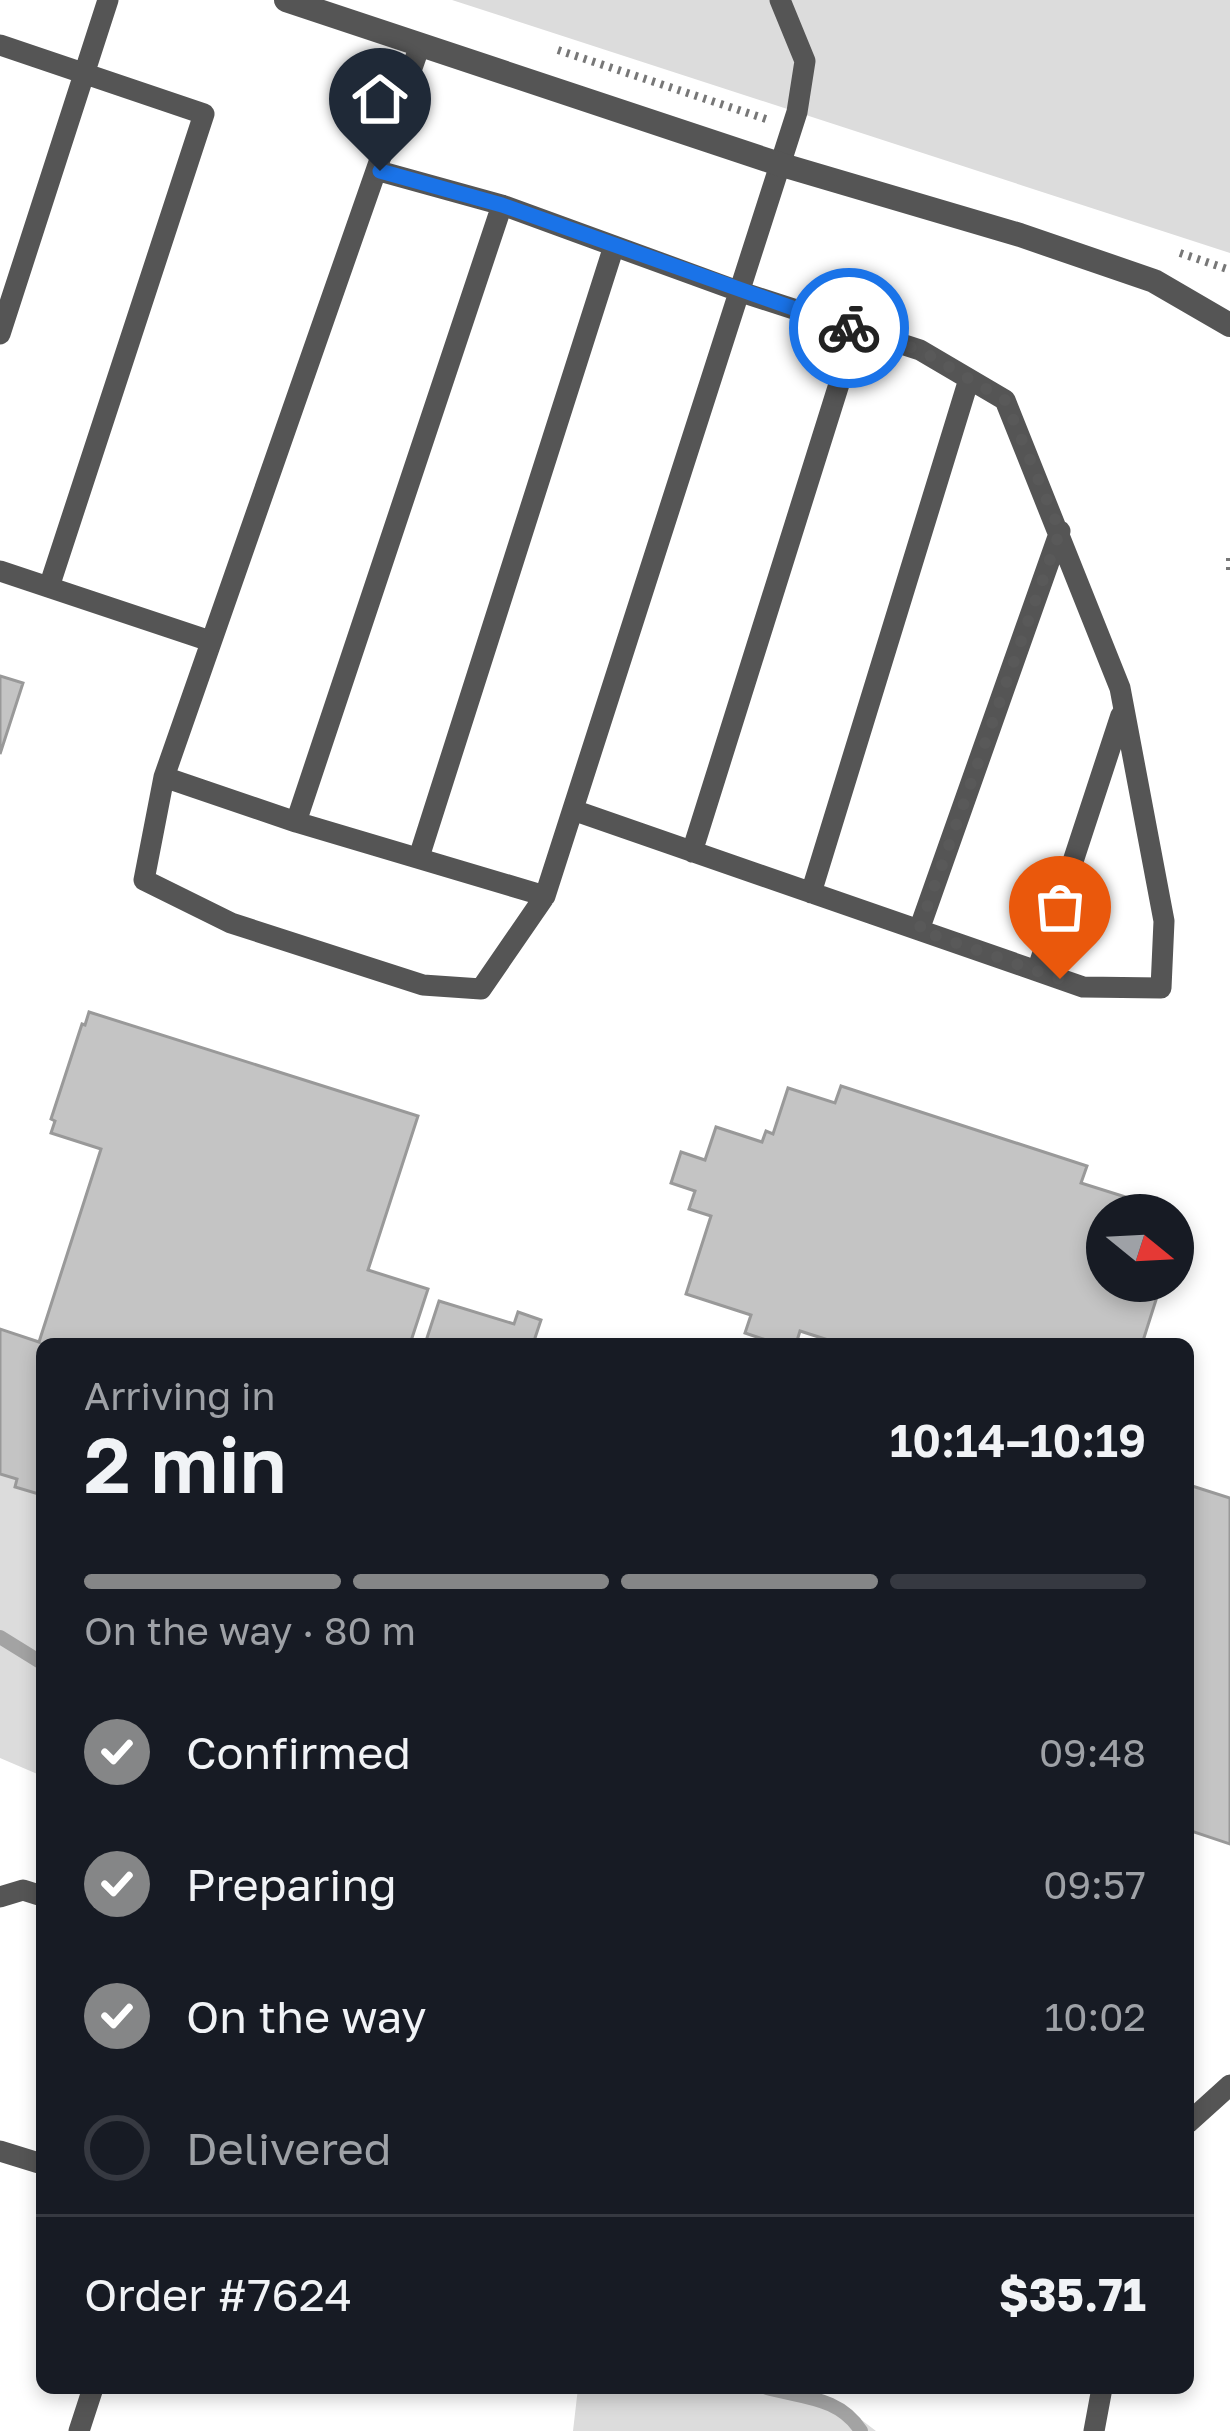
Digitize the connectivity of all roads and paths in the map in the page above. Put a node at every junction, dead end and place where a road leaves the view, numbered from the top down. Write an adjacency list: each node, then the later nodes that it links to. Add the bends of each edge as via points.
1 (108, 0): 6 (lane)
2 (286, 0): 5 (street)
3 (780, 0): 7 (lane, via 805,61)
4 (0, 45): 6 (lane)
5 (420, 45): 7 (street); 8 (lane)
6 (84, 74): 14 (lane); 20 (lane, via 204,114)
7 (779, 164): 11 (lane); 12 (street, via 1154,281)
8 (380, 171): 9 (lane); 21 (lane)
9 (502, 205): 10 (lane); 25 (lane)
10 (614, 246): 11 (lane); 27 (lane)
11 (738, 291): 13 (lane); 24 (lane)
12 (1230, 325)
13 (856, 330): 15 (lane, via 920,350); 26 (lane)
14 (0, 334)
15 (969, 379): 16 (lane, via 1005,400); 28 (lane)
16 (1060, 531): 22 (lane); 30 (lane)
17 (1230, 558): 19 (path)
18 (0, 571): 20 (lane)
19 (1230, 572)
20 (49, 587): 21 (lane)
21 (210, 641): 23 (lane)
22 (1124, 709): 31 (lane); 31 (lane, via 1164,921 1161,988 1083,987)
23 (164, 777): 25 (lane); 29 (lane, via 144,880 231,923 423,985 482,989)
24 (572, 810): 26 (lane); 29 (lane)
25 (296, 822): 27 (lane)
26 (692, 852): 28 (lane)
27 (419, 856): 29 (lane)
28 (811, 893): 30 (lane)
29 (545, 896)
30 (919, 930): 31 (lane)
31 (1037, 971)
32 (36, 1894): 33 (lane)
33 (0, 1897)
34 (1230, 2085): 35 (lane)
35 (1194, 2117)
36 (0, 2151): 37 (lane)
37 (36, 2162)
38 (91, 2394): 40 (lane)
39 (1101, 2394): 41 (lane)
40 (79, 2431)
41 (1094, 2431)

